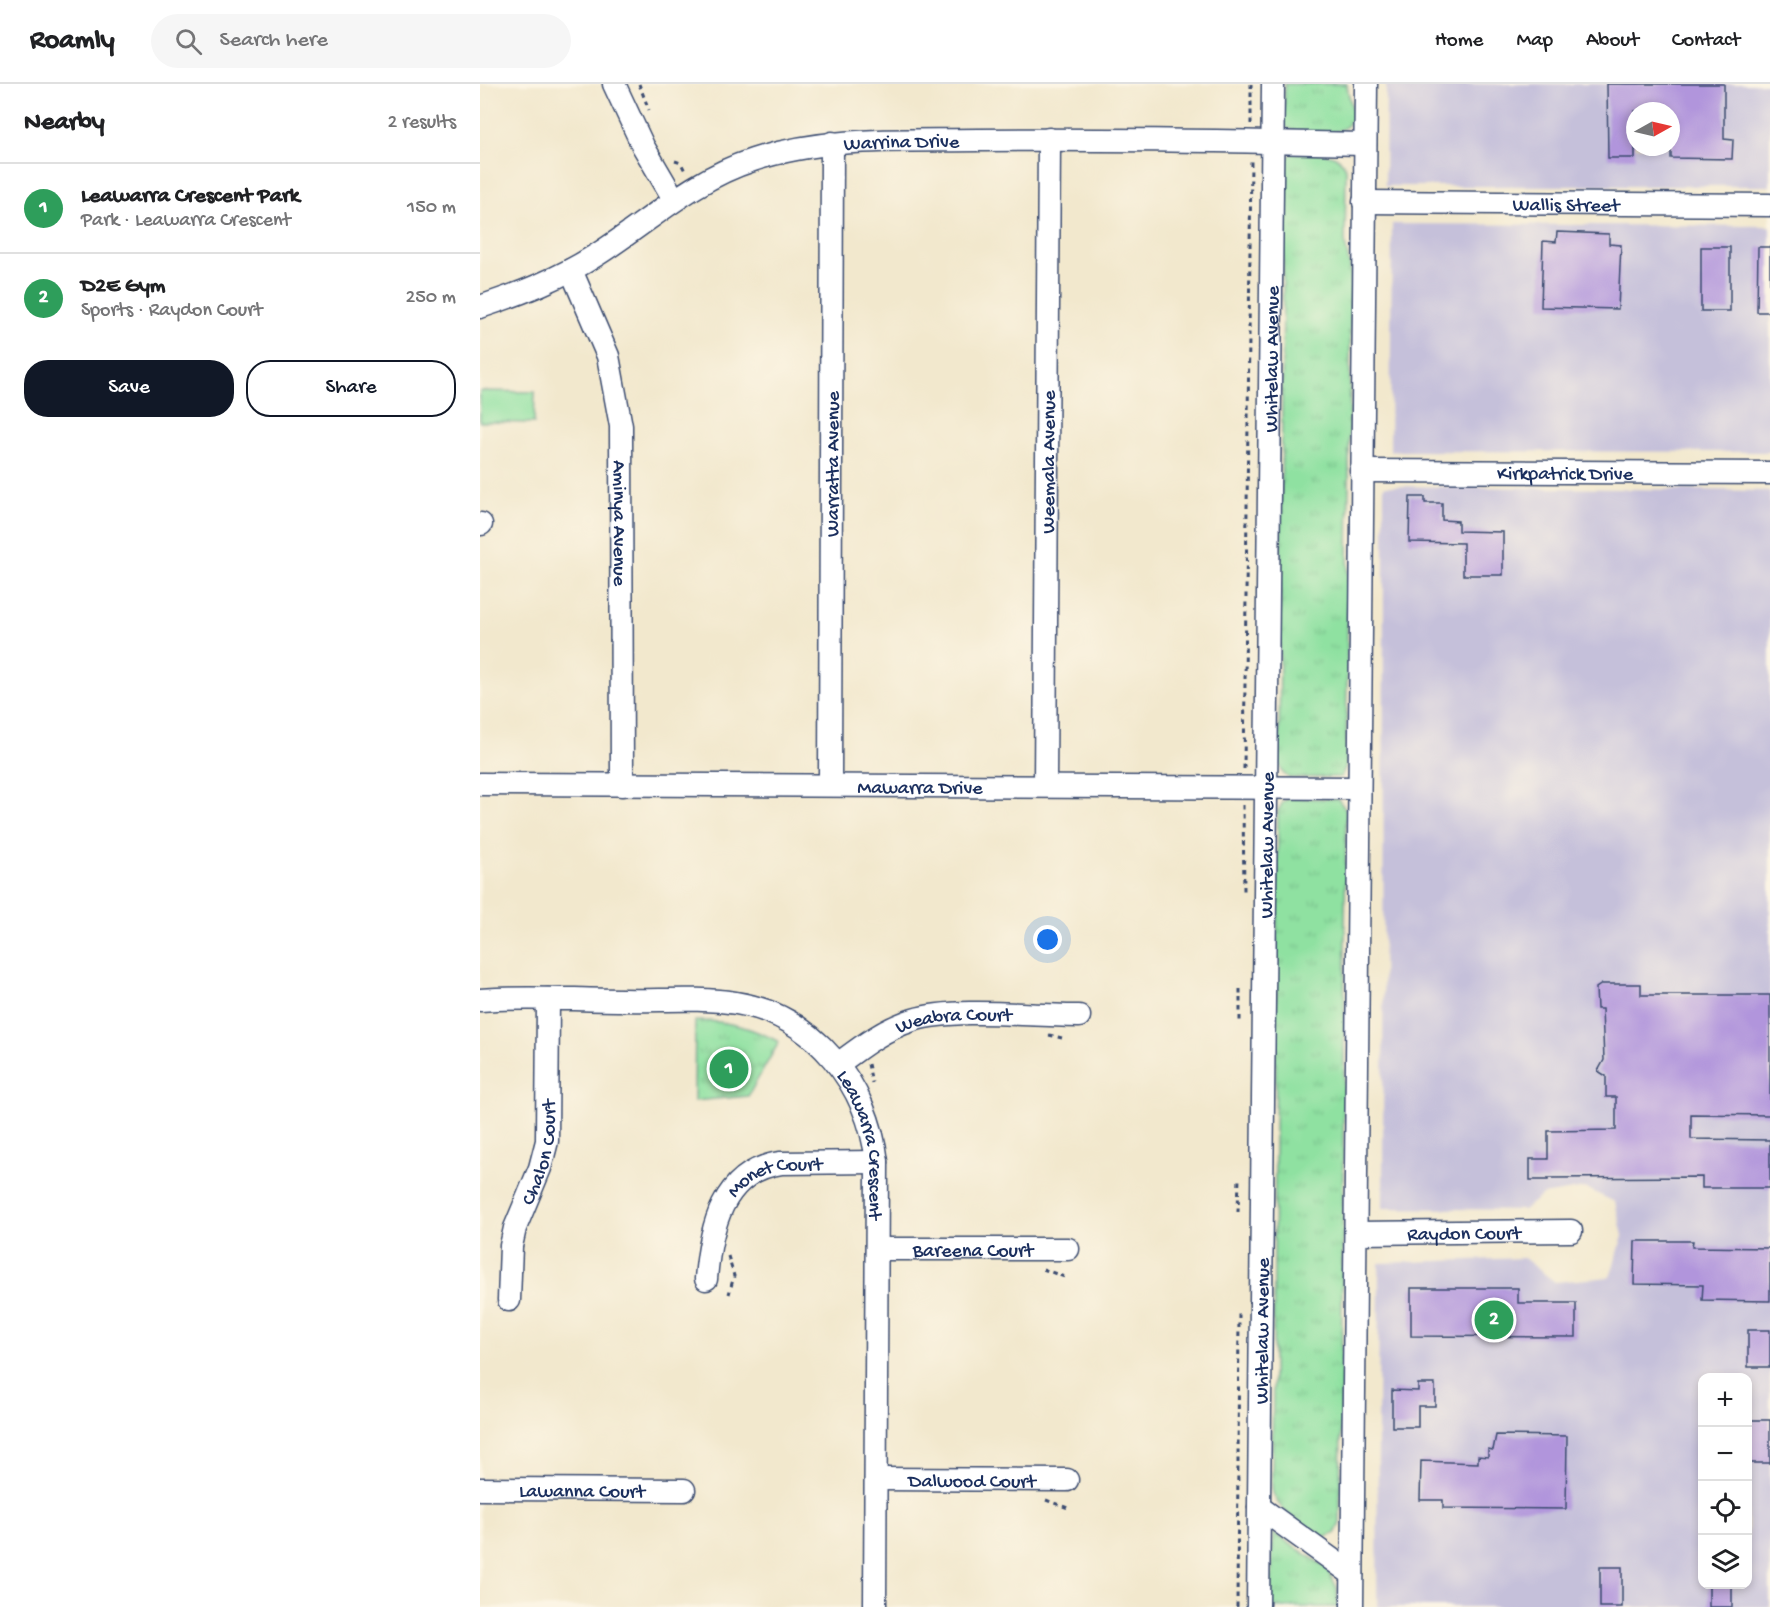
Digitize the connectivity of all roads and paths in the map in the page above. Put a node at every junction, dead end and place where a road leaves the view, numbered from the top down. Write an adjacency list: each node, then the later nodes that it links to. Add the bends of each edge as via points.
1 (614, 84): 13 (street)
2 (639, 84): 5 (path)
3 (1273, 84): 7 (street, Whitelaw Avenue)
4 (1365, 86): 9 (street)
5 (650, 113)
6 (1049, 140): 7 (street, Warrina Drive); 8 (street, Warrina Drive); 23 (street, Weemala Avenue)
7 (1272, 142): 9 (street, Warrina Drive); 24 (street, Whitelaw Avenue)
8 (832, 143): 13 (street, Warrina Drive, via 751,160); 22 (street, Warratta Avenue)
9 (1365, 144): 14 (street)
10 (671, 158): 12 (path, via 681,164)
11 (1251, 161): 24 (path)
12 (689, 178)
13 (674, 199): 16 (street, Warrina Drive, via 616,243)
14 (1364, 202): 15 (street, Wallis Street); 18 (street)
15 (1770, 205)
16 (571, 270): 17 (street, Warrina Drive); 21 (street, Aminya Avenue, via 608,356 621,426)
17 (480, 307)
18 (1361, 471): 19 (street, Kirkpatrick Drive); 25 (street)
19 (1770, 474)
20 (480, 784): 21 (street, Mawarra Drive)
21 (622, 785): 22 (street, Mawarra Drive)
22 (830, 785): 23 (street, Mawarra Drive)
23 (1045, 786): 24 (street, Mawarra Drive)
24 (1255, 788): 25 (street, Mawarra Drive); 26 (path); 54 (street, Whitelaw Avenue)
25 (1358, 788): 41 (street)
26 (1244, 891)
27 (1240, 989): 31 (path)
28 (549, 999): 29 (street, Leawarra Crescent); 35 (street, Leawarra Crescent, via 739,1003 790,1023); 47 (street, Chalon Court, via 547,1141 515,1228)
29 (480, 1000)
30 (1079, 1016): 35 (street, Weabra Court, via 921,1018 876,1036)
31 (1240, 1023)
32 (1043, 1034): 33 (path)
33 (1062, 1038)
34 (867, 1060): 36 (path, via 873,1083)
35 (838, 1064): 36 (street, Leawarra Crescent)
36 (856, 1091): 37 (street, Leawarra Crescent, via 871,1126)
37 (877, 1162): 42 (street, Leawarra Crescent); 45 (street, Monet Court, via 781,1163 749,1175 727,1197 713,1225)
38 (1239, 1177): 39 (path)
39 (1238, 1212)
40 (1571, 1231): 41 (street, Raydon Court)
41 (1356, 1233): 56 (street)
42 (877, 1249): 43 (street, Bareena Court); 49 (street, Leawarra Crescent)
43 (1068, 1249)
44 (727, 1251): 46 (path, via 734,1276)
45 (706, 1279)
46 (729, 1294)
47 (510, 1300)
48 (1239, 1313): 59 (path)
49 (876, 1479): 50 (street, Dalwood Court); 58 (street, Leawarra Crescent)
50 (1067, 1480)
51 (480, 1490): 52 (street, Lawanna Court)
52 (684, 1490)
53 (1040, 1498): 55 (path)
54 (1259, 1507): 56 (street); 60 (street, Whitelaw Avenue)
55 (1068, 1508)
56 (1352, 1574): 57 (street)
57 (1352, 1604)
58 (875, 1607)
59 (1237, 1607)
60 (1258, 1607)

